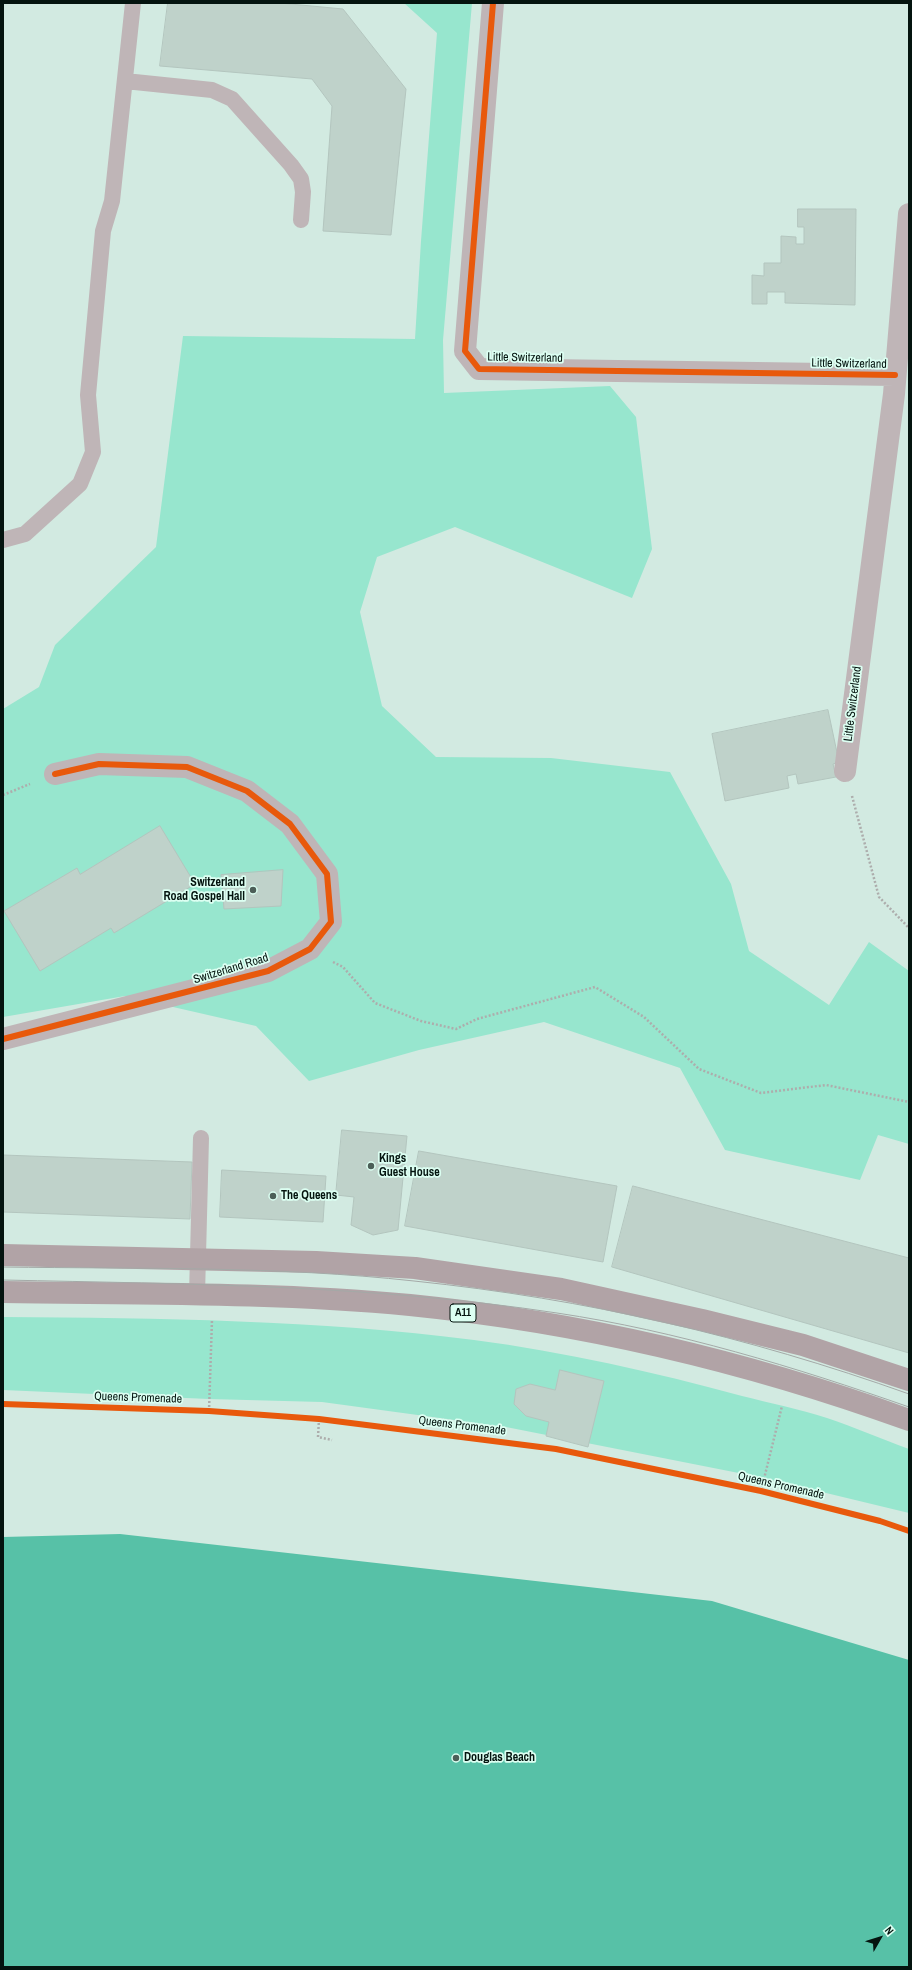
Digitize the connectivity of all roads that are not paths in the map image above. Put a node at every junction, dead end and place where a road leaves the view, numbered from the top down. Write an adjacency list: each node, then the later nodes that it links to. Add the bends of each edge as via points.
1 (133, 3): 3 (lane)
2 (493, 3): 6 (street, Little Switzerland, via 465,351 479,369)
3 (124, 81): 5 (lane, via 212,90 232,99 301,179); 7 (lane, via 112,201 103,231 88,395 93,452 80,484 25,534)
4 (909, 214): 6 (street, Little Switzerland)
5 (301, 220)
6 (899, 390): 8 (street, Little Switzerland)
7 (3, 540)
8 (845, 771)
9 (55, 774): 10 (street, Switzerland Road, via 99,764 187,767 247,791 290,824 327,874 331,922 310,949 268,971)
10 (3, 1039)
11 (201, 1138): 13 (lane)
12 (3, 1255): 13 (main road)
13 (197, 1259): 15 (lane); 16 (main road, via 415,1268 561,1289 803,1345)
14 (3, 1292): 15 (main road, A11)
15 (197, 1295): 17 (main road, A11, via 315,1298 411,1306 556,1326 696,1355 792,1381)
16 (909, 1380)
17 (909, 1420)

